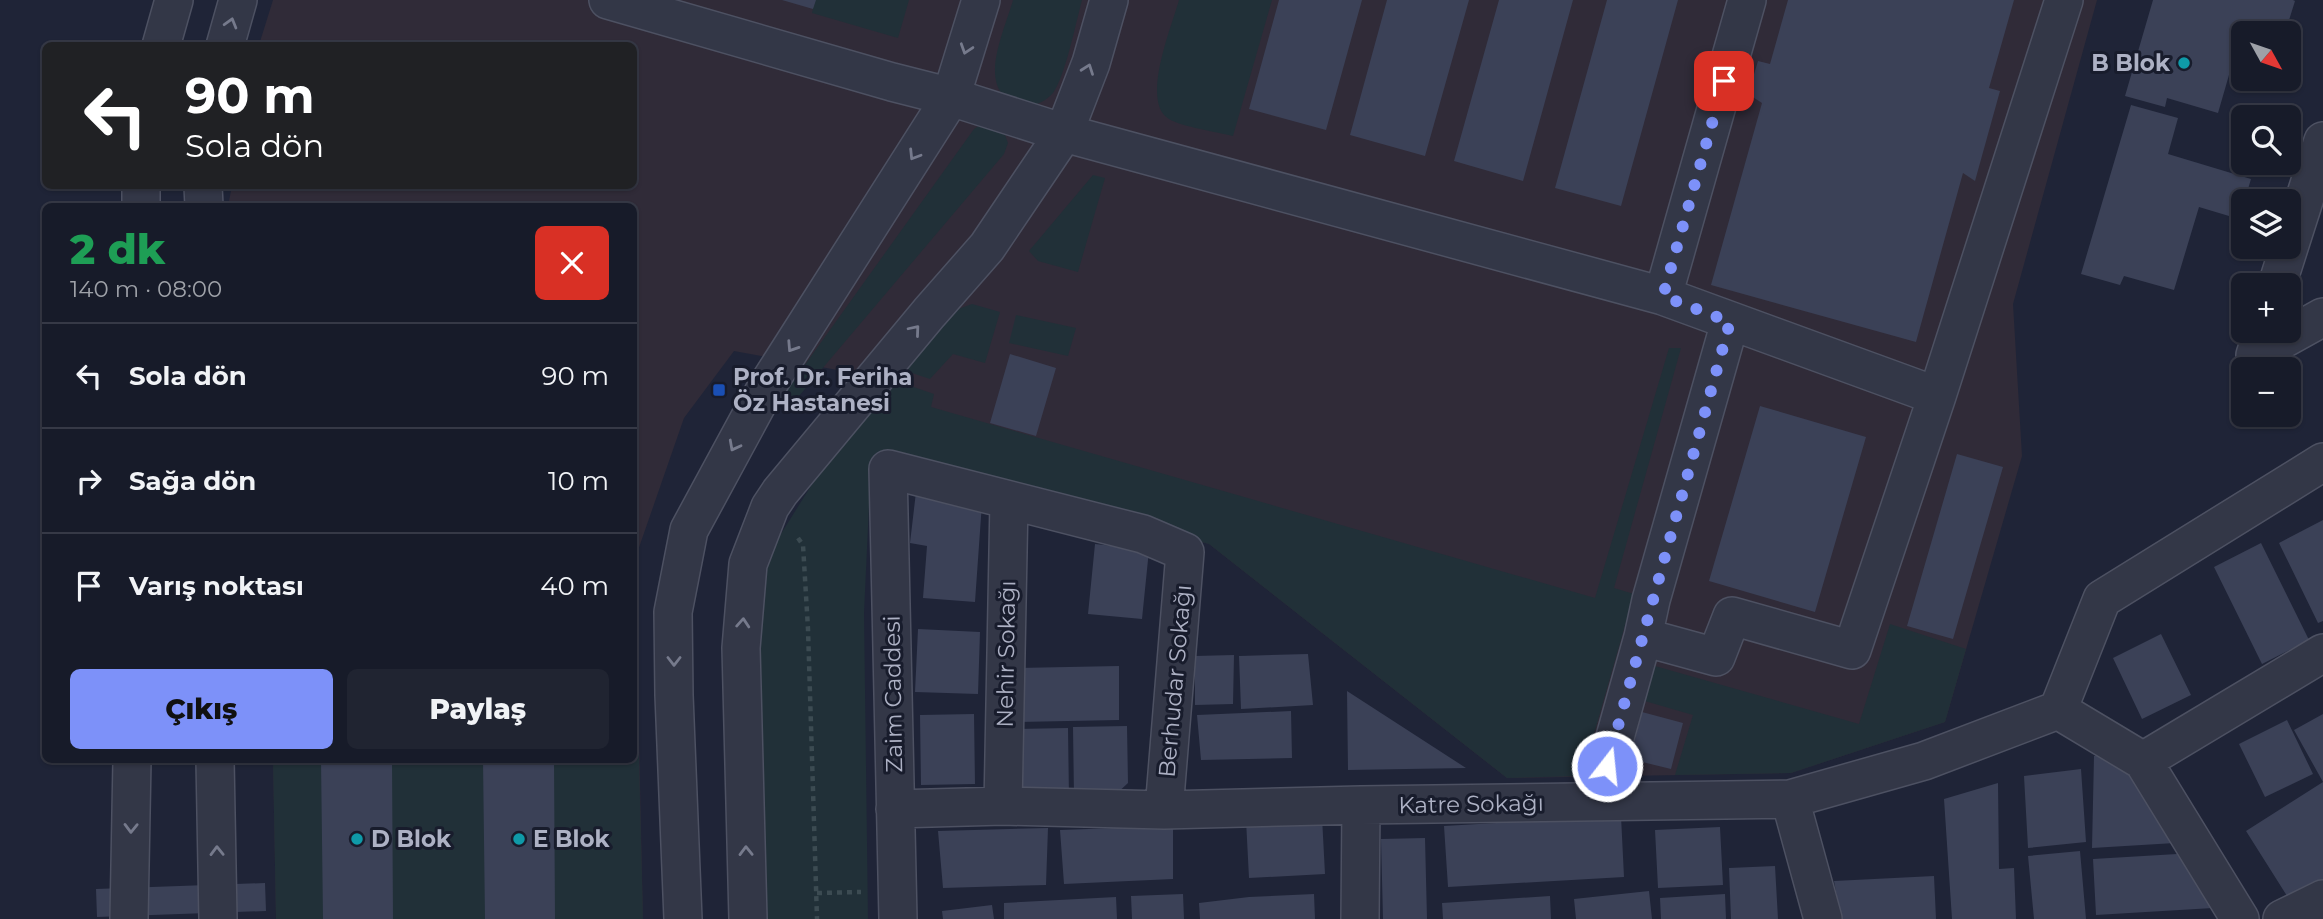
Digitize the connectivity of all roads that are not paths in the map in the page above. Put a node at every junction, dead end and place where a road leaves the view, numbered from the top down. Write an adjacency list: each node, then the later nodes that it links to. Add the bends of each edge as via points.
1 (174, 0): 8 (street)
2 (238, 0): 9 (street, one-way to 2)
3 (608, 0): 10 (street)
4 (981, 0): 10 (street, one-way to 10)
5 (1109, 0): 11 (street, one-way to 5)
6 (1747, 0): 14 (street)
7 (2064, 0): 20 (street)
8 (162, 42)
9 (226, 42)
10 (951, 97): 11 (street); 39 (street, one-way to 39, via 767,386 690,530 673,611)
11 (1064, 133): 14 (street); 40 (street, one-way to 11, via 741,648 748,564 780,492 987,247)
12 (2323, 141): 13 (street)
13 (2281, 273)
14 (1663, 296): 16 (street)
15 (2323, 317): 17 (street)
16 (1730, 322): 20 (street); 23 (street)
17 (2301, 329)
18 (2259, 343): 19 (street, via 2255,355)
19 (2276, 343)
20 (1937, 396): 23 (street, via 1852,650 1732,616 1716,657)
21 (2323, 462): 25 (street, via 2102,599)
22 (1009, 501): 32 (street, Nehir Sokağı); 33 (street, Zaim Caddesi, via 888,469); 34 (street, Berhudar Sokağı, via 1143,534 1185,552)
23 (1643, 637): 29 (street)
24 (2323, 653): 26 (street)
25 (2058, 710): 26 (street); 30 (street, Katre Sokağı, via 1924,761)
26 (2143, 761): 43 (street)
27 (132, 763): 37 (street, one-way to 37)
28 (215, 763): 38 (street, one-way to 28)
29 (1607, 766)
30 (1790, 799): 31 (street, Katre Sokağı); 42 (street)
31 (1361, 805): 34 (street, Katre Sokağı); 41 (street)
32 (1003, 806): 33 (street, Katre Sokağı); 34 (street, Katre Sokağı)
33 (895, 809): 36 (street, Zaim Caddesi)
34 (1164, 810)
35 (2323, 899): 44 (street)
36 (897, 905)
37 (129, 919)
38 (218, 919)
39 (683, 919)
40 (748, 919)
41 (1360, 919)
42 (1823, 919)
43 (2240, 919)
44 (2282, 919)

